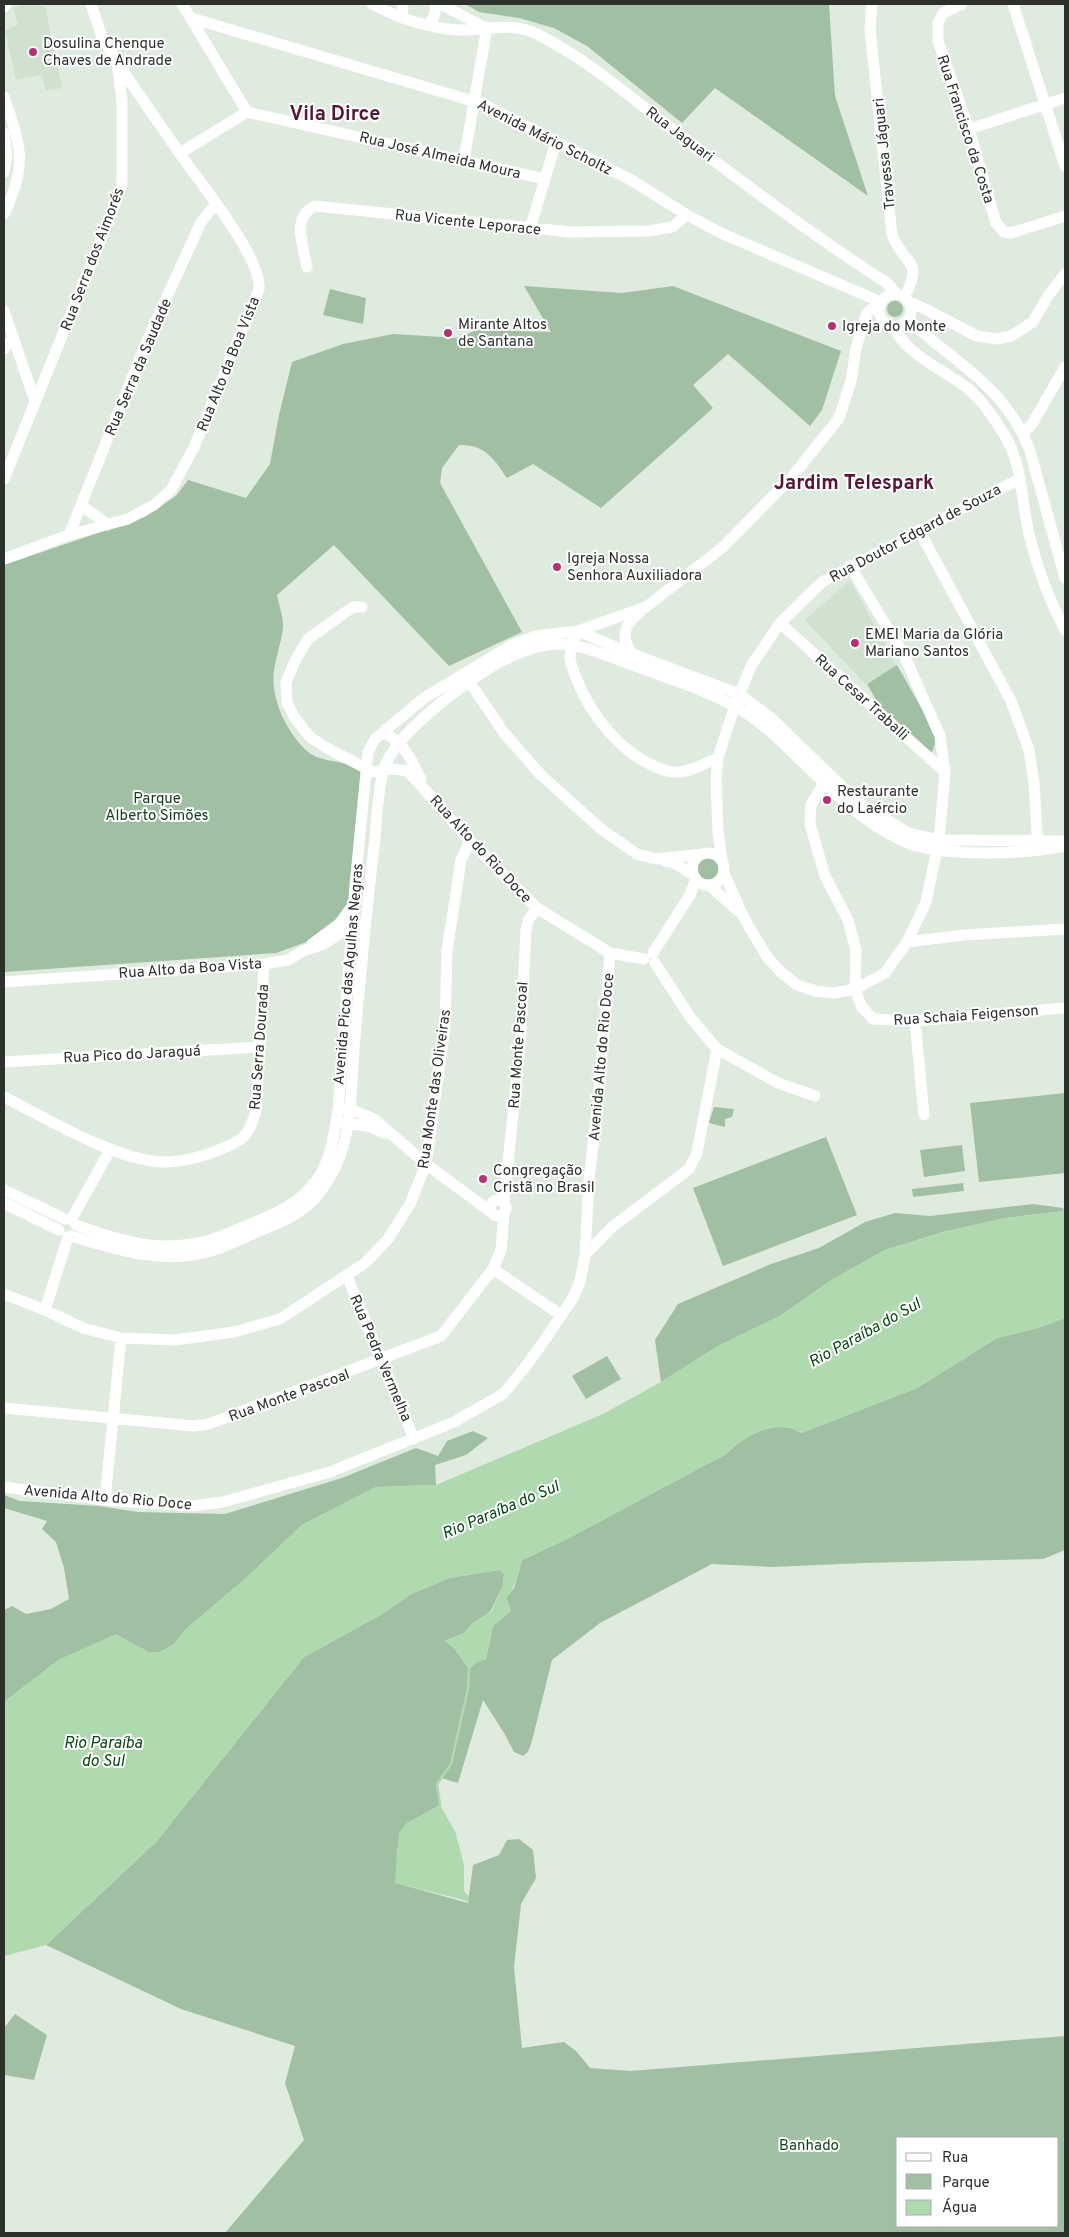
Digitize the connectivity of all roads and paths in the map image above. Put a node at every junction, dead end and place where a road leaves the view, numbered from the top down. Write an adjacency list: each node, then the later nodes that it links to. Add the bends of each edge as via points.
1 (6, 4): 11 (street)
2 (91, 4): 16 (street, Rua Serra dos Aimorés)
3 (182, 4): 12 (street)
4 (372, 4): 13 (street, Rua Jaguari)
5 (403, 4): 13 (street)
6 (435, 4): 14 (street, via 433,20)
7 (440, 4): 15 (street, Rua Jaguari)
8 (872, 4): 39 (street, Travessa Jáguari, via 870,30 892,235 914,272)
9 (962, 4): 22 (street, Rua Francisco da Costa, via 942,13 938,41)
10 (1013, 4): 20 (street)
11 (4, 7)
12 (191, 18): 19 (street, Avenida Mário Scholtz); 21 (street)
13 (402, 18): 14 (street, Rua Jaguari)
14 (427, 25): 15 (street, Rua Jaguari, via 458,30)
15 (486, 27): 19 (street); 36 (street, Rua Jaguari, via 508,27 534,33 578,58 792,218)
16 (117, 62): 25 (street, Rua Alto da Boa Vista); 46 (street, Rua Serra dos Aimorés, via 122,101 122,183)
17 (4, 97): 31 (street, via 21,157 15,192)
18 (1065, 98): 20 (street)
19 (474, 101): 24 (street, Avenida Mário Scholtz); 26 (street)
20 (1046, 104): 22 (street); 27 (street)
21 (246, 112): 25 (street); 26 (street, Rua José Almeida Moura)
22 (969, 129): 33 (street, Rua Francisco da Costa, via 996,223 1004,232 1011,233)
23 (4, 133): 28 (street, via 7,156)
24 (556, 142): 29 (street); 32 (street, Avenida Mário Scholtz, via 631,180)
25 (180, 153): 30 (street, Rua Alto da Boa Vista)
26 (464, 160): 29 (street, Rua José Almeida Moura)
27 (1065, 166)
28 (4, 172)
29 (545, 179): 34 (street)
30 (216, 204): 52 (street, Rua Serra da Saudade, via 201,222 146,343); 53 (street, Rua Alto da Boa Vista, via 256,272 259,289 217,394 177,481 164,497 145,510)
31 (4, 214)
32 (687, 215): 34 (street, Rua Vicente Leporace, via 672,226 649,230 571,232); 38 (street, Avenida Mário Scholtz, via 723,234)
33 (1065, 216)
34 (530, 229): 35 (street, Rua Vicente Leporace, via 315,206 305,211 300,221)
35 (307, 267)
36 (865, 268): 38 (street, Rua Jaguari, via 874,279); 39 (street, Rua Jaguari, via 887,282)
37 (1065, 274): 39 (street, Rua Jaguari, via 1033,322 1011,336 997,339 977,336 936,314)
38 (881, 302): 39 (street); 41 (street, Rua Jaguari); 43 (street, via 866,315)
39 (905, 305): 41 (street, via 899,326); 47 (street, via 995,393)
40 (4, 311): 42 (street)
41 (889, 324): 43 (street, via 871,327); 49 (street, Rua Jaguari, via 902,341 968,388 987,409 1005,435 1016,459)
42 (13, 338): 44 (street); 46 (street)
43 (856, 348): 62 (street, via 851,381 839,418 792,477 723,547)
44 (4, 349)
45 (1065, 367): 47 (street, via 1032,424)
46 (35, 401): 48 (street, Rua Serra dos Aimorés)
47 (1023, 433): 50 (street)
48 (4, 479)
49 (1019, 479): 51 (street, Rua Jaguari); 55 (street, Rua Doutor Edgard de Souza)
50 (1042, 500): 51 (street, via 1032,506); 54 (street)
51 (1024, 503): 56 (street, Rua Jaguari)
52 (81, 505): 53 (street); 57 (street, Rua Serra da Saudade)
53 (108, 525): 57 (street, Rua Alto da Boa Vista)
54 (1051, 529): 56 (street, via 1039,525); 60 (street)
55 (919, 530): 59 (street, Rua Doutor Edgard de Souza); 82 (street, via 1011,702 1029,750)
56 (1028, 533): 64 (street, Rua Jaguari, via 1053,607)
57 (69, 536): 58 (street, Rua Alto da Boa Vista)
58 (4, 559)
59 (850, 566): 63 (street, Rua Doutor Edgard de Souza, via 822,582); 75 (street, via 904,655 940,736)
60 (1065, 578)
61 (362, 607): 73 (street, via 353,607 308,639 286,682 287,703 310,736)
62 (646, 607): 65 (street, Avenida Pico das Agulhas Negras); 67 (street, via 626,627 625,643)
63 (780, 623): 69 (street, Rua Doutor Edgard de Souza, via 751,666); 75 (street, Rua Cesar Traballi)
64 (1065, 630)
65 (578, 631): 66 (street); 67 (street); 68 (street, Avenida Pico das Agulhas Negras, via 524,639)
66 (572, 644): 68 (street, Avenida Pico das Agulhas Negras, via 526,650); 69 (street, via 714,695); 72 (street, via 570,659 579,686 594,714 612,735 639,757 668,771 688,770)
67 (632, 654): 69 (street)
68 (464, 678): 70 (street, Avenida Pico das Agulhas Negras, via 424,698); 71 (street, Avenida Pico das Agulhas Negras); 85 (street, via 504,733 541,775 602,829 637,854)
69 (737, 700): 72 (street, Rua Doutor Edgard de Souza); 76 (street)
70 (383, 733): 71 (street); 73 (street, Avenida Pico das Agulhas Negras, via 375,739 368,752)
71 (398, 744): 74 (street, Avenida Pico das Agulhas Negras); 77 (street, via 413,763)
72 (718, 758): 78 (street, Rua Doutor Edgard de Souza)
73 (366, 768): 74 (street); 88 (street, Avenida Pico das Agulhas Negras)
74 (383, 772): 77 (street, via 393,769 408,771); 91 (street, Avenida Pico das Agulhas Negras)
75 (945, 772): 81 (street)
76 (826, 778): 81 (street, via 852,810 876,827 906,843); 100 (street, via 811,805 810,824 825,876 848,920 856,950)
77 (425, 788): 79 (street, Rua Alto do Rio Doce)
78 (718, 831): 84 (street, via 715,844); 86 (street, Rua Doutor Edgard de Souza)
79 (470, 841): 89 (street, Rua Alto do Rio Doce); 113 (street, Rua Monte das Oliveiras, via 461,860 447,951 446,1027)
80 (1065, 841): 82 (street)
81 (938, 846): 82 (street); 94 (street, via 926,902)
82 (1038, 846): 83 (street)
83 (1065, 846)
84 (705, 854): 85 (street); 86 (street, via 715,855); 87 (street, via 699,856 693,865)
85 (656, 859): 87 (street, via 676,864)
86 (723, 867): 87 (street, via 720,881); 90 (street, Rua Doutor Edgard de Souza)
87 (701, 881): 90 (street, via 731,903); 97 (street)
88 (354, 905): 92 (street, Avenida Pico das Agulhas Negras); 95 (street, via 339,924)
89 (536, 908): 96 (street, Rua Alto do Rio Doce); 116 (street, Rua Monte Pascoal, via 526,930 521,1034 506,1184)
90 (744, 918): 100 (street, via 767,957 797,985 824,992)
91 (365, 920): 92 (street, Rua Alto da Boa Vista); 108 (street, Avenida Pico das Agulhas Negras)
92 (352, 925): 95 (street, Rua Alto da Boa Vista, via 324,944); 108 (street, Avenida Pico das Agulhas Negras)
93 (1065, 929): 94 (street)
94 (907, 942): 100 (street, via 886,973)
95 (303, 950): 98 (street, Rua Alto da Boa Vista, via 288,960)
96 (610, 953): 97 (street, Rua Alto do Rio Doce); 118 (street, Avenida Alto do Rio Doce)
97 (651, 958): 104 (street, via 690,1017)
98 (264, 964): 99 (street, Rua Alto da Boa Vista); 103 (street, Rua Serra Dourada)
99 (4, 982)
100 (855, 989): 102 (street, Rua Schaia Feigenson, via 862,1006 873,1019)
101 (1065, 1008): 102 (street, Rua Schaia Feigenson)
102 (915, 1021): 109 (street)
103 (260, 1046): 105 (street, Rua Pico do Jaraguá); 112 (street, Rua Serra Dourada, via 256,1111 248,1134 208,1154 165,1162 124,1156)
104 (717, 1049): 106 (street, via 778,1083); 118 (street, via 697,1153 689,1169 612,1226)
105 (4, 1062)
106 (815, 1096)
107 (4, 1097): 112 (street, Rua Serra Dourada)
108 (344, 1109): 110 (street, Avenida Pico das Agulhas Negras); 111 (street, via 374,1119)
109 (924, 1115)
110 (342, 1122): 111 (street, via 372,1127); 117 (street, Avenida Pico das Agulhas Negras, via 316,1181 304,1194 288,1208 215,1238 181,1245 152,1246)
111 (407, 1148): 113 (street)
112 (110, 1150): 117 (street)
113 (426, 1164): 116 (street, via 474,1200); 120 (street, Rua Monte das Oliveiras, via 410,1204 388,1239)
114 (4, 1190): 117 (street, Avenida Pico das Agulhas Negras)
115 (4, 1203): 117 (street, Avenida Pico das Agulhas Negras)
116 (498, 1208): 119 (street, Rua Monte Pascoal, via 503,1228 501,1250)
117 (68, 1228): 122 (street)
118 (585, 1255): 123 (street, Avenida Alto do Rio Doce, via 580,1282)
119 (493, 1269): 123 (street); 125 (street, Rua Monte Pascoal, via 442,1336)
120 (347, 1276): 124 (street, Rua Monte das Oliveiras, via 280,1319 244,1330 175,1340); 125 (street, Rua Pedra Vermelha)
121 (4, 1294): 122 (street, Rua Monte das Oliveiras)
122 (45, 1310): 124 (street, Rua Monte das Oliveiras, via 83,1328)
123 (560, 1315): 128 (street, Avenida Alto do Rio Doce, via 503,1394 454,1422)
124 (121, 1338): 127 (street)
125 (381, 1361): 127 (street, Rua Monte Pascoal, via 208,1424 194,1426); 128 (street, Rua Pedra Vermelha)
126 (4, 1408): 127 (street, Rua Monte Pascoal)
127 (113, 1418): 130 (street)
128 (414, 1439): 130 (street, Avenida Alto do Rio Doce, via 330,1472 223,1502 191,1506)
129 (4, 1487): 130 (street, Avenida Alto do Rio Doce)
130 (105, 1500)

